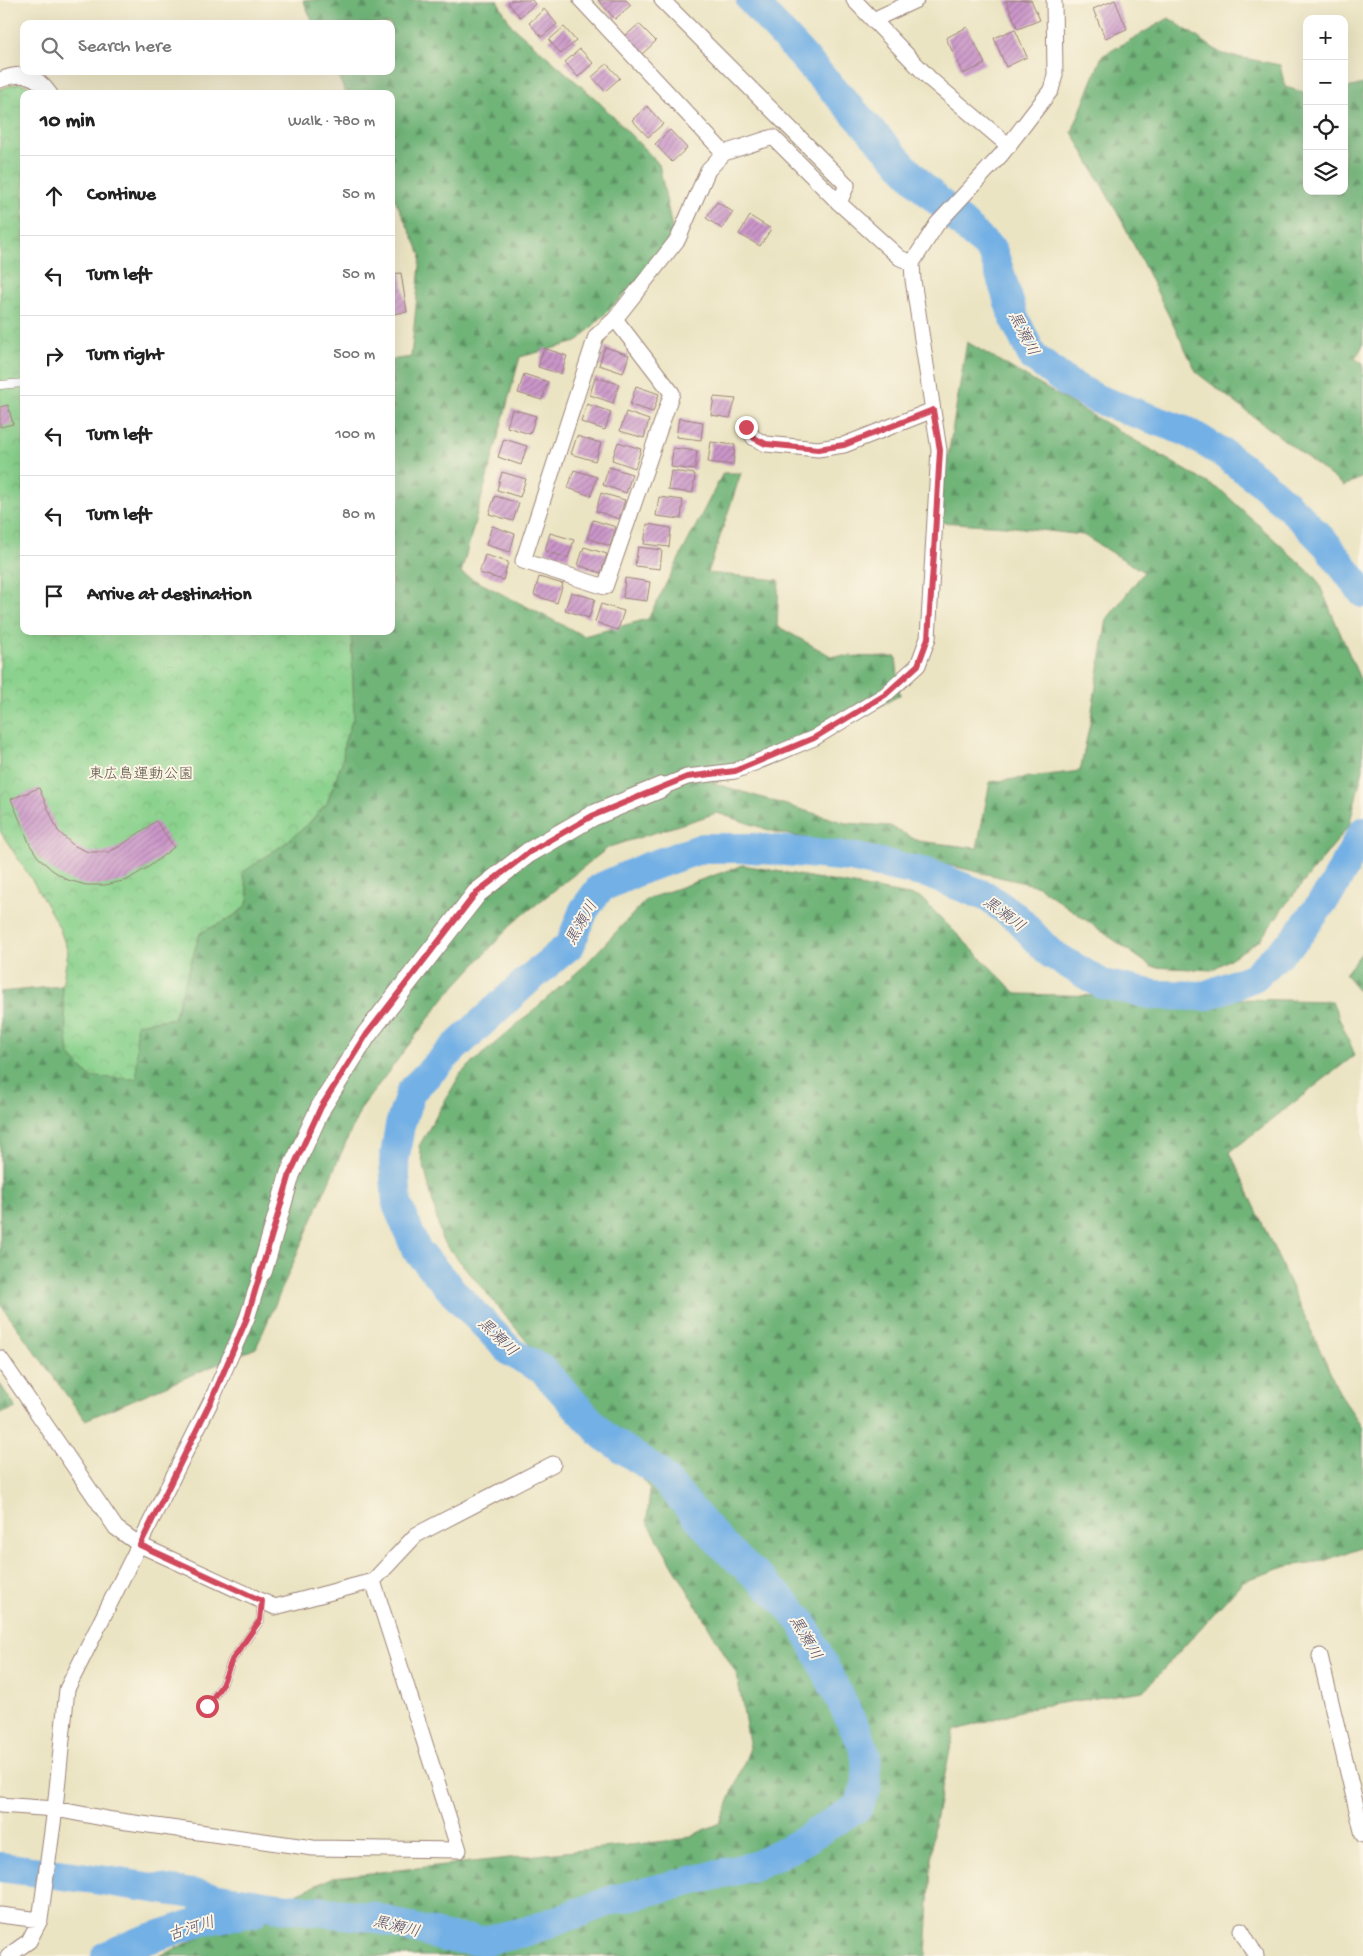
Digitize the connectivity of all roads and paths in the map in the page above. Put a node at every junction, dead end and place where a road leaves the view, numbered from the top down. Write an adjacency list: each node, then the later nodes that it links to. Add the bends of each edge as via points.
1 (581, 0): 12 (street)
2 (662, 0): 13 (street, via 846,185)
3 (854, 0): 6 (street)
4 (916, 0): 6 (street)
5 (1054, 0): 11 (street, via 1055,74 1051,90)
6 (873, 20): 11 (street)
7 (20, 75): 9 (street, via 13,74)
8 (22, 75): 10 (street, via 44,84)
9 (0, 80)
10 (48, 90)
11 (1005, 151): 14 (street, via 937,224)
12 (724, 153): 13 (street, via 773,137); 15 (street, via 708,170 678,239)
13 (839, 203): 14 (street, via 900,258)
14 (915, 259): 18 (street)
15 (615, 319): 15 (street, via 596,336 523,561 605,587 672,393)
16 (20, 383): 17 (lane)
17 (0, 385)
18 (933, 410): 19 (street, via 844,445 818,449 766,444 754,438); 20 (street, via 940,450 934,552 928,638 918,665 885,695 814,738 735,771 687,777)
19 (746, 427)
20 (662, 787): 21 (street, via 576,825 528,853 476,893 367,1034 321,1107 290,1174)
21 (262, 1271): 24 (street, via 247,1318 212,1399)
22 (0, 1358): 24 (street, via 116,1528)
23 (553, 1464): 25 (street, via 416,1535)
24 (140, 1545): 26 (street); 30 (street, via 67,1689)
25 (373, 1581): 26 (street, via 274,1607); 30 (street, via 459,1850 313,1848)
26 (262, 1601): 28 (lane, via 260,1620 232,1660 222,1685)
27 (1320, 1656): 31 (street)
28 (207, 1706)
29 (0, 1805): 30 (street)
30 (55, 1812): 33 (street)
31 (1363, 1834)
32 (0, 1915): 33 (street)
33 (41, 1916): 35 (street, via 29,1942)
34 (1241, 1930): 36 (street)
35 (8, 1956)
36 (1256, 1956)

